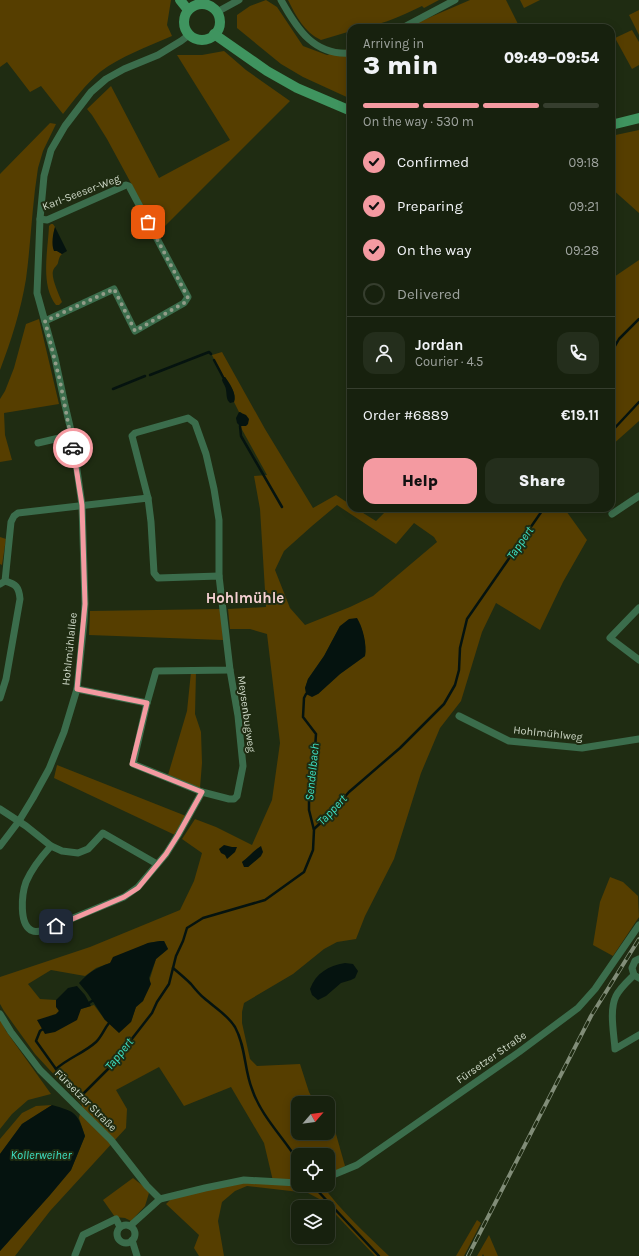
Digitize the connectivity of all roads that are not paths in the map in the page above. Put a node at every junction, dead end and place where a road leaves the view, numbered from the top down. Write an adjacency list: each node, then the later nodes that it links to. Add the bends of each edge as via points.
1 (180, 0): 5 (main road)
2 (239, 0): 6 (street)
3 (282, 0): 10 (street, via 302,33 311,42 326,50)
4 (455, 0): 7 (street)
5 (188, 10): 6 (main road, via 192,6 203,4); 9 (main road, via 184,20)
6 (217, 12): 8 (main road, via 220,21)
7 (410, 24)
8 (214, 34): 9 (main road, via 204,39); 11 (main road, via 279,78)
9 (189, 35): 14 (street, Hohlmühlallee, via 158,55 106,79 91,92 65,126 51,150 44,176)
10 (347, 53)
11 (347, 110)
12 (639, 118): 13 (main road)
13 (615, 124)
14 (40, 219): 15 (street, Hohlmühlallee, via 37,293); 15 (street, Karl-Seeser-Weg, via 47,220 126,185 129,186 188,298 184,303 135,331 114,289)
15 (45, 321): 16 (street, Hohlmühlallee)
16 (72, 435): 17 (street); 20 (street, Hohlmühlallee)
17 (38, 443)
18 (639, 496): 21 (street)
19 (148, 498): 20 (street); 22 (street, via 154,573 158,578); 22 (street, Meysenbugweg, via 132,436 134,433 188,418 195,423 214,489 219,520)
20 (82, 505): 23 (street, via 18,513 14,516); 27 (street, Hohlmühlallee, via 85,604)
21 (612, 514)
22 (219, 576): 26 (street, Meysenbugweg)
23 (3, 583): 28 (street, via 15,584 20,599 6,679)
24 (639, 608): 25 (street, via 610,638)
25 (639, 660)
26 (230, 670): 29 (street, Meysenbugweg, via 156,671); 32 (street, Meysenbugweg, via 243,766 237,796 229,799)
27 (77, 689): 29 (street); 34 (street, Hohlmühlallee, via 54,757)
28 (0, 698)
29 (147, 703): 32 (street, Meysenbugweg, via 132,764)
30 (458, 716): 31 (street, Hohlmühlweg, via 509,741 582,748)
31 (639, 739)
32 (202, 792): 37 (street, via 178,835)
33 (0, 810): 34 (street)
34 (19, 821): 35 (street, Hohlmühlallee); 36 (street)
35 (0, 846)
36 (51, 846): 37 (street, via 62,851 78,853 88,849 103,833); 37 (street, via 37,862 26,883 23,896 24,918 27,926 33,931 42,931 124,897 138,888)
37 (157, 864)
38 (639, 925): 43 (street, Fürsetzer Straße, via 595,989 578,1008 357,1165)
39 (639, 959): 40 (street, via 633,965 633,972)
40 (637, 976): 42 (street, via 624,984 612,1008 615,1049)
41 (0, 1014): 45 (street, Fürsetzer Straße, via 40,1070 111,1140 146,1186)
42 (639, 1035)
43 (335, 1175)
44 (291, 1183): 45 (street, via 244,1180)
45 (160, 1199): 46 (street)
46 (130, 1226): 47 (street); 48 (street, via 134,1232)
47 (120, 1227): 48 (street, via 117,1233 119,1239 123,1242); 49 (street, via 116,1219 83,1235)
48 (132, 1240): 50 (street)
49 (75, 1255)
50 (137, 1256)

